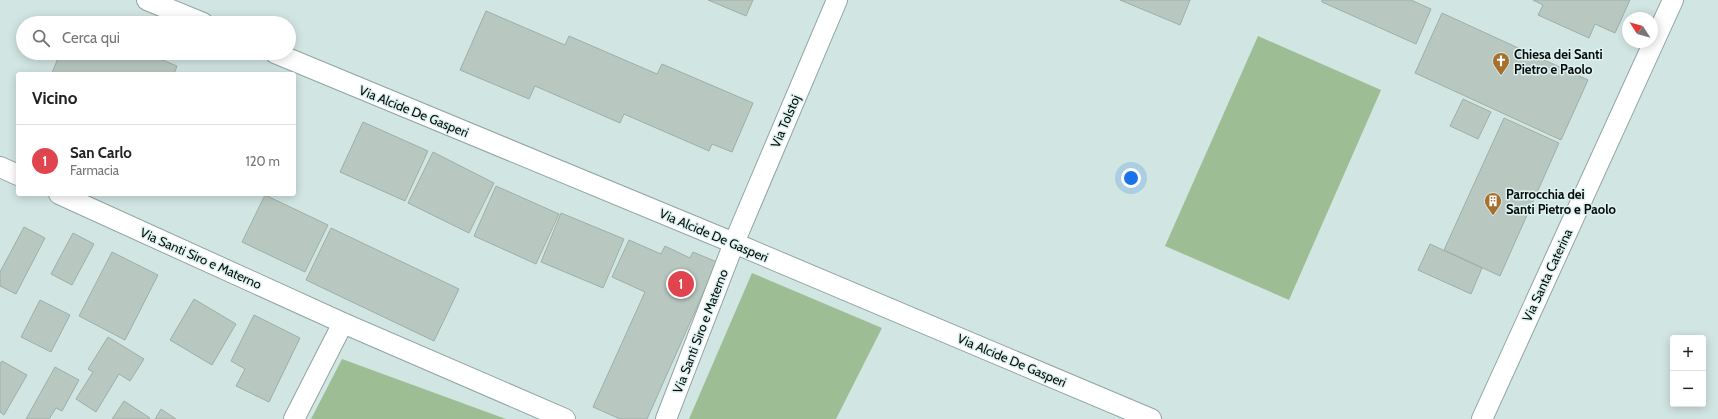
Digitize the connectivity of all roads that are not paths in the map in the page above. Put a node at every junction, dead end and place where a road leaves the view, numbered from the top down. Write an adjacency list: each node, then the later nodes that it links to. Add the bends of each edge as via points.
1 (147, 0): 4 (street)
2 (837, 0): 9 (street, Via Tolstoj)
3 (1673, 0): 15 (street, Via Santa Caterina)
4 (186, 16)
5 (292, 60): 9 (street, Via Alcide De Gasperi)
6 (0, 167): 7 (street)
7 (16, 174)
8 (63, 196): 10 (street, Via Santi Siro e Materno)
9 (734, 243): 13 (street, Via Santi Siro e Materno); 14 (street, Via Alcide De Gasperi)
10 (343, 323): 11 (street); 12 (street, Via Santi Siro e Materno)
11 (294, 419)
12 (565, 419)
13 (666, 419)
14 (1151, 419)
15 (1482, 419)

